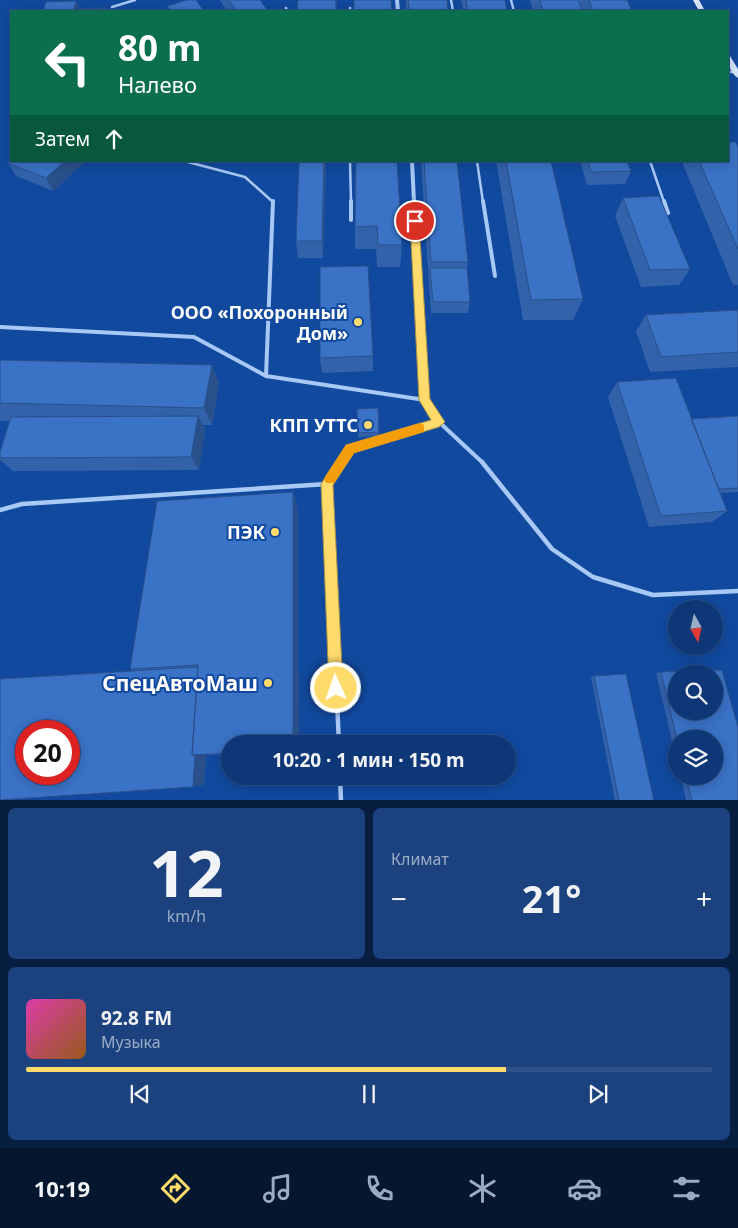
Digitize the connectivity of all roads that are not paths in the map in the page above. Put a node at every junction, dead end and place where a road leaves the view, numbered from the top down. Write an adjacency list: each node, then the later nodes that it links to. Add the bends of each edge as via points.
1 (135, 0): 2 (lane)
2 (112, 7)
3 (729, 59): 4 (main road)
4 (737, 74)
5 (188, 162): 14 (lane, via 245,177 273,201)
6 (350, 162): 11 (lane)
7 (412, 162): 15 (street)
8 (477, 162): 12 (lane)
9 (650, 162): 10 (lane)
10 (668, 213)
11 (351, 220)
12 (495, 276)
13 (0, 327): 14 (lane, via 194,336)
14 (266, 376): 15 (lane)
15 (425, 400): 16 (lane)
16 (439, 422): 17 (lane, via 350,449); 19 (lane, via 479,458 552,549 593,577 653,595)
17 (327, 484): 18 (lane, via 22,504); 20 (lane)
18 (0, 510)
19 (738, 591)
20 (339, 735)
21 (340, 785): 22 (lane)
22 (341, 800)

